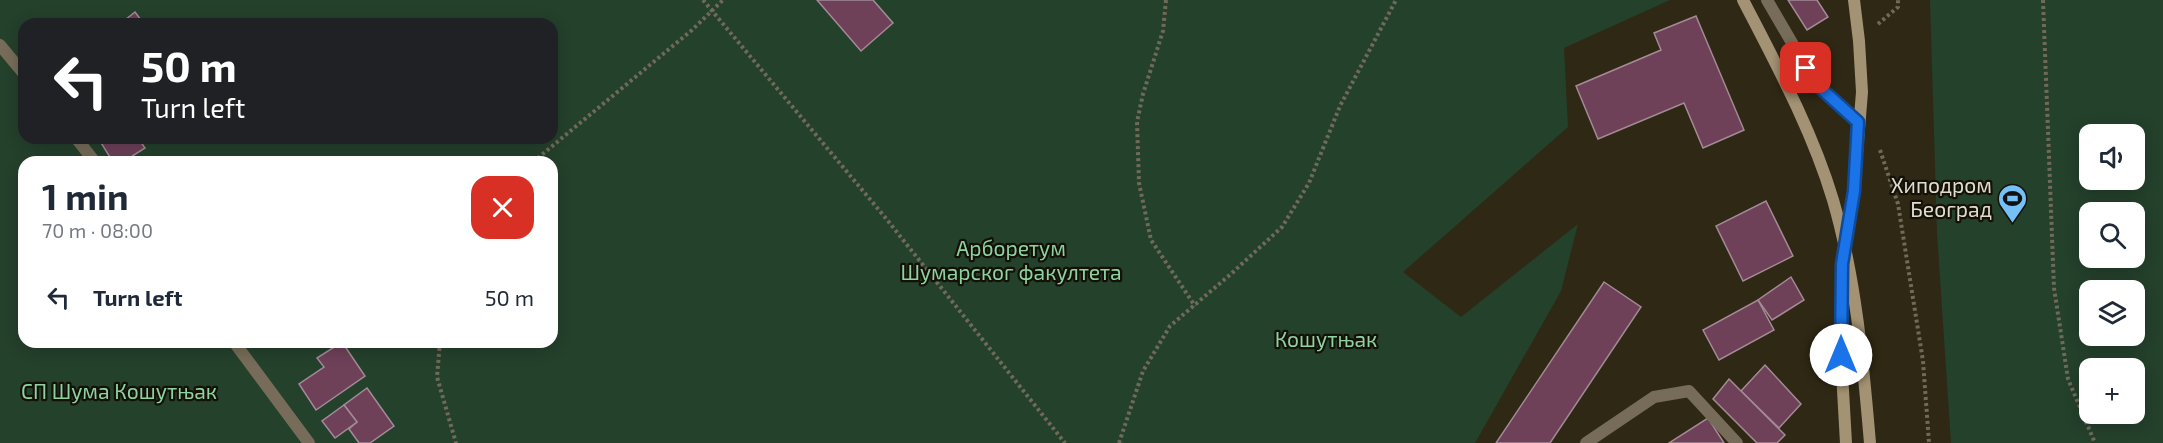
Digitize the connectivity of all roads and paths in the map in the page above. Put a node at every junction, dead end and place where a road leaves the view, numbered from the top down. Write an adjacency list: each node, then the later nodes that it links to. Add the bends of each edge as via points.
1 (703, 0): 10 (path)
2 (723, 0): 10 (path)
3 (1167, 0): 21 (path, via 1163,31 1137,122 1139,183 1151,240)
4 (1396, 0): 21 (path, via 1340,106 1309,183 1282,227)
5 (1743, 0): 31 (main road, via 1781,74 1833,201 1854,296)
6 (1767, 0): 14 (street, via 1816,84)
7 (1854, 0): 11 (main road)
8 (1898, 0): 11 (path, via 1898,7)
9 (2043, 0): 33 (path, via 2054,288 2068,379)
10 (712, 11): 15 (path); 26 (path, via 884,216)
11 (1859, 41): 14 (main road, via 1862,92)
12 (0, 45): 13 (street)
13 (18, 67)
14 (1858, 122): 30 (main road, via 1854,191 1841,274)
15 (558, 141)
16 (81, 144): 19 (street)
17 (555, 144): 20 (path)
18 (1880, 148): 32 (path, via 1898,204 1923,361)
19 (90, 156)
20 (540, 156)
21 (1195, 306): 27 (path, via 1170,326 1143,371)
22 (238, 348): 24 (street)
23 (439, 348): 25 (path, via 437,377)
24 (309, 443)
25 (456, 443)
26 (1065, 443)
27 (1119, 443)
28 (1586, 443): 29 (street, via 1654,397 1689,391)
29 (1737, 443)
30 (1845, 443)
31 (1870, 443)
32 (1929, 443)
33 (2095, 443)

